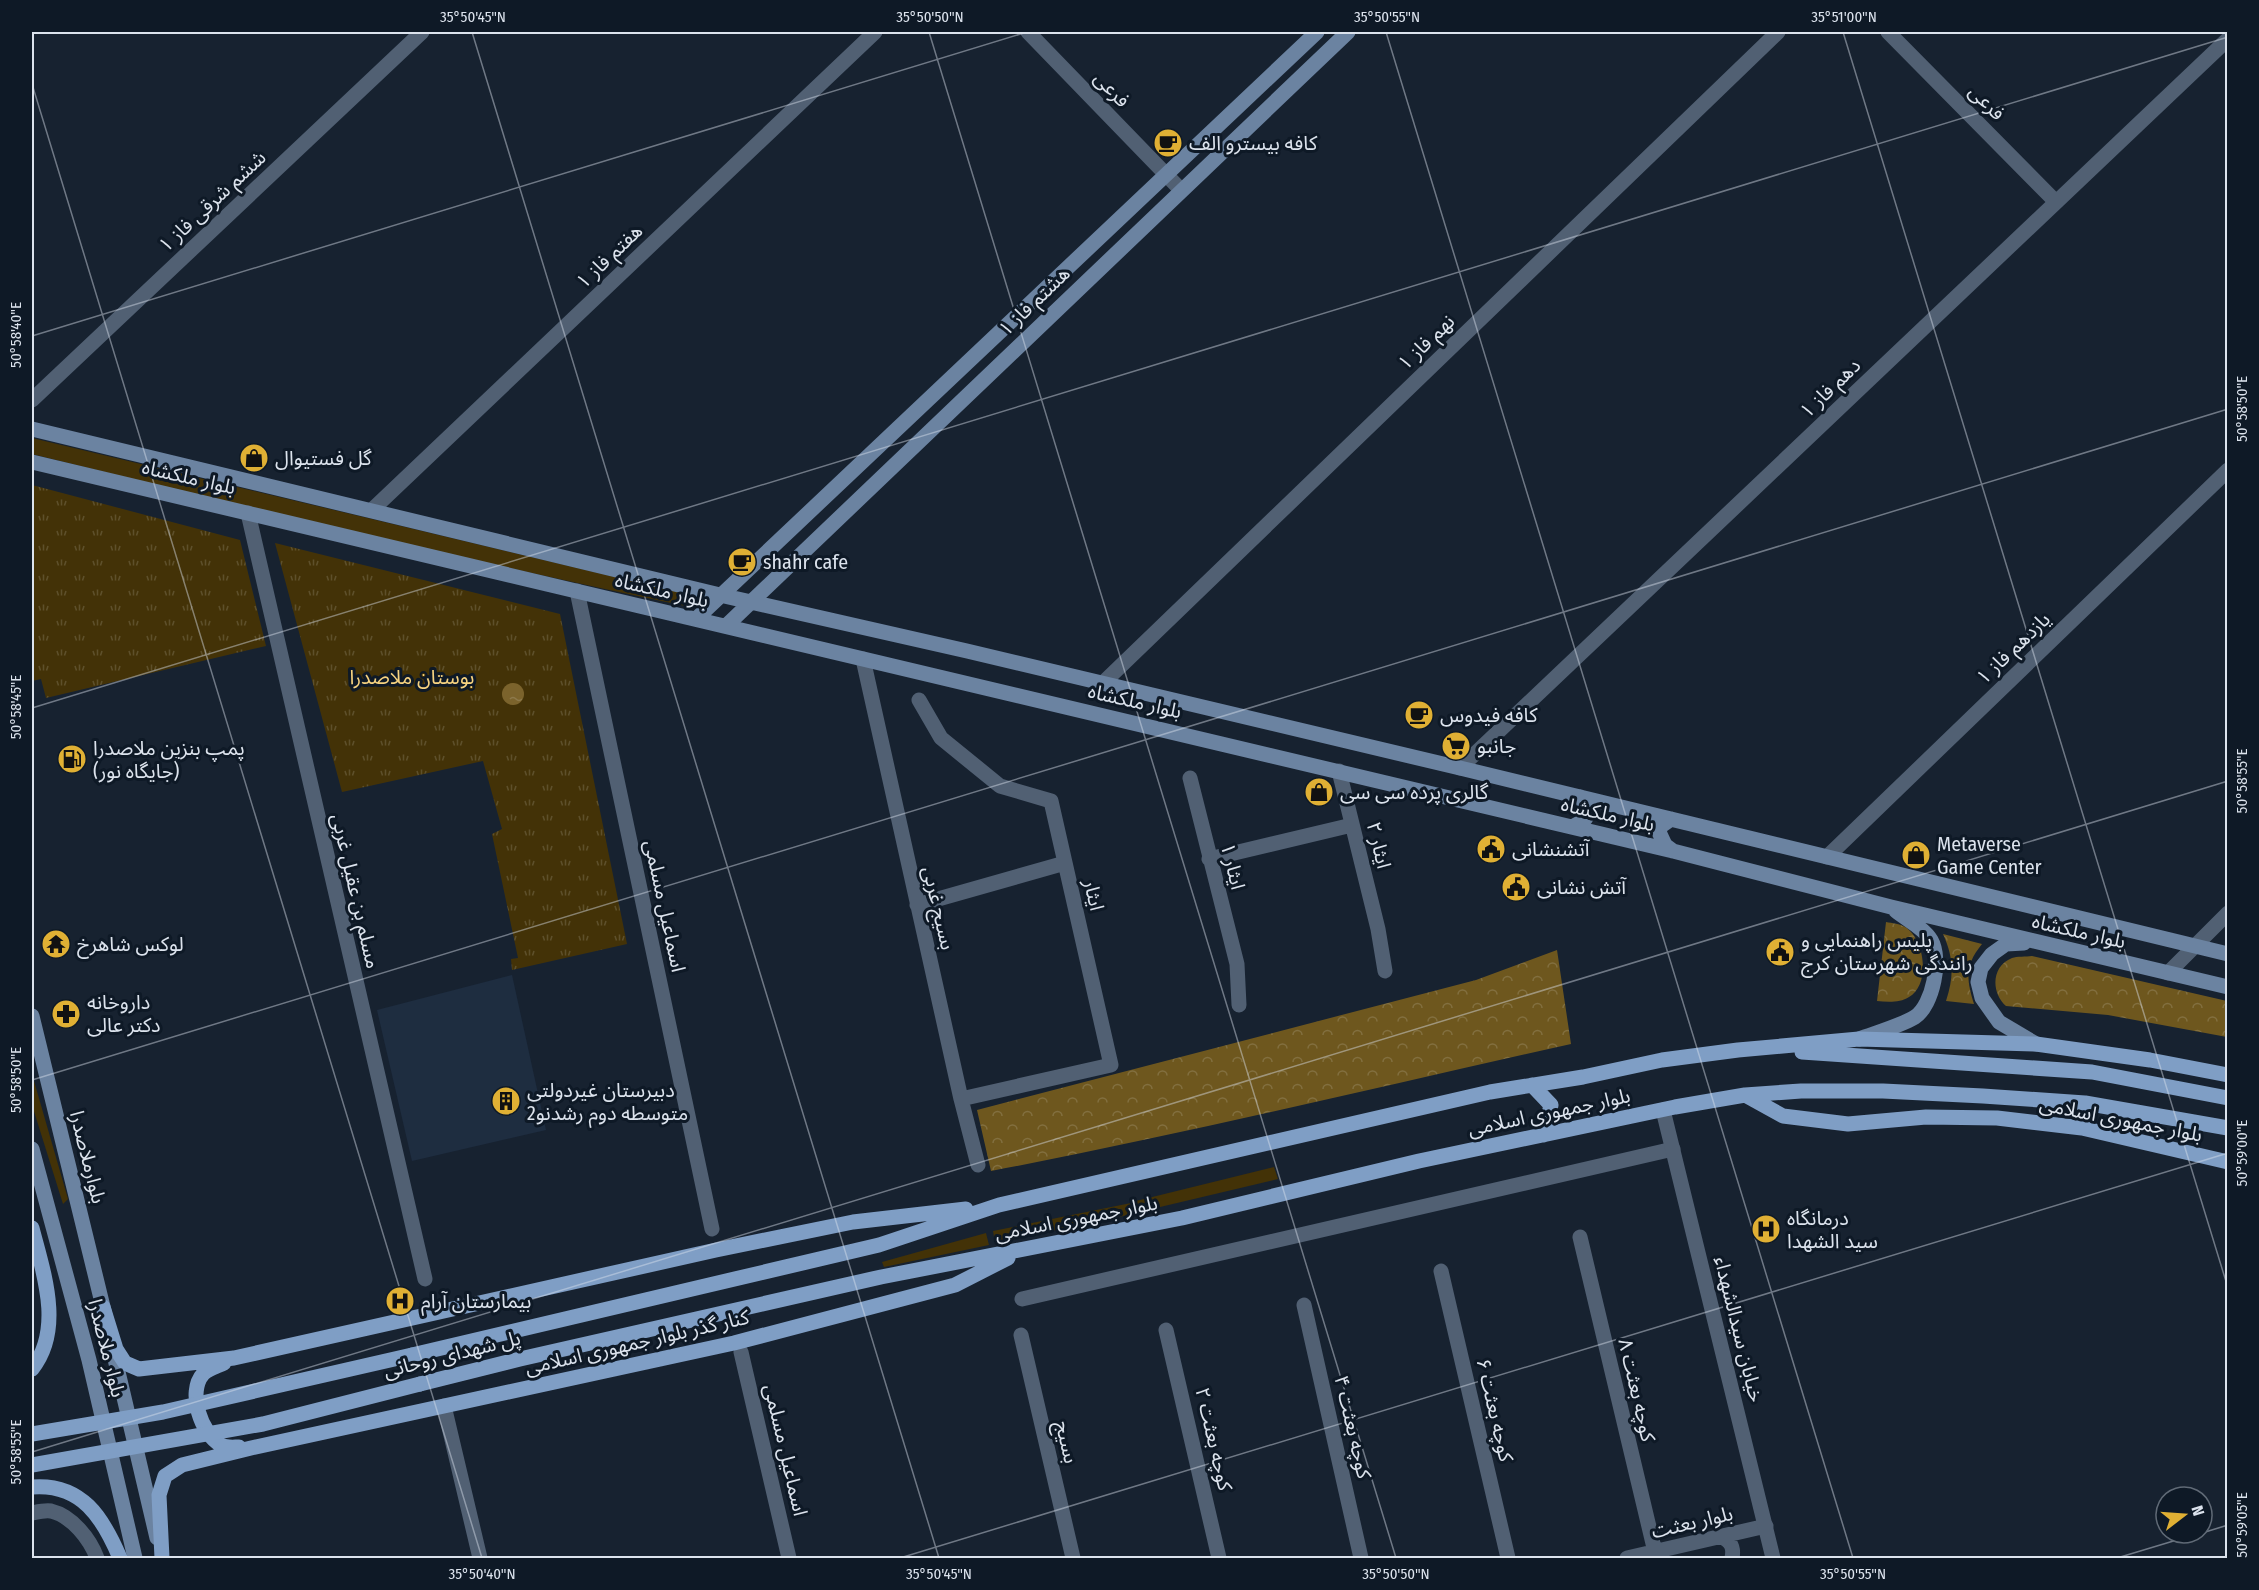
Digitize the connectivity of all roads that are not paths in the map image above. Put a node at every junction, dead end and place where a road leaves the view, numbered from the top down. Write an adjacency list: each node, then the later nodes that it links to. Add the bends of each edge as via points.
1 (422, 32): 12 (street, ششم شرقی فاز ۱)
2 (876, 32): 16 (street, هفتم فاز ۱)
3 (1028, 32): 9 (street, فرعی)
4 (1317, 32): 9 (main road, هشتم فاز ۱)
5 (1348, 32): 10 (main road, هشتم فاز ۱)
6 (1778, 32): 24 (street, نهم فاز ۱)
7 (1888, 32): 11 (street, فرعی)
8 (2228, 39): 11 (street, دهم فاز ۱)
9 (1165, 175): 10 (street, فرعی); 19 (main road, هشتم فاز ۱)
10 (1181, 190): 20 (main road, هشتم فاز ۱)
11 (2056, 202): 26 (street, دهم فاز ۱)
12 (32, 400)
13 (32, 429): 16 (main road, بلوار ملکشاه)
14 (32, 462): 17 (main road, بلوار ملکشاه)
15 (2228, 470): 34 (street, یازدهم فاز ۱)
16 (372, 510): 19 (main road, بلوار ملکشاه)
17 (248, 513): 18 (main road, بلوار ملکشاه); 71 (street, مسلم بن عقیل غربی)
18 (577, 591): 21 (main road, بلوار ملکشاه); 65 (street, اسماعیل مسلمی)
19 (720, 595): 20 (main road, بلوار ملکشاه); 21 (main road, هشتم فاز ۱)
20 (750, 602): 22 (main road, هشتم فاز ۱); 24 (main road, بلوار ملکشاه)
21 (696, 619): 22 (main road, بلوار ملکشاه)
22 (726, 626): 23 (main road, بلوار ملکشاه)
23 (863, 658): 27 (main road, بلوار ملکشاه); 37 (street, بسیج غربی)
24 (1103, 683): 26 (main road, بلوار ملکشاه)
25 (919, 700): 36 (street, ایثار, via 941,738 1000,786 1051,801)
26 (1460, 768): 29 (main road, بلوار ملکشاه)
27 (1339, 771): 31 (street, ایثار ۲); 32 (main road, بلوار ملکشاه)
28 (1190, 778): 35 (street, ایثار ۱)
29 (1581, 797): 30 (main road, بلوار ملکشاه); 32 (main road, via 1588,816)
30 (1671, 819): 33 (main road, via 1659,832 1665,845); 34 (main road, بلوار ملکشاه)
31 (1352, 825): 35 (street); 43 (street, ایثار ۲)
32 (1572, 827): 33 (main road, بلوار ملکشاه)
33 (1673, 850): 38 (main road, بلوار ملکشاه)
34 (1827, 857): 41 (main road, بلوار ملکشاه)
35 (1209, 859): 46 (street, ایثار ۱, via 1237,964)
36 (1065, 863): 37 (street); 55 (street, ایثار, via 1111,1065)
37 (917, 905): 55 (street, بسیج غربی)
38 (1891, 908): 40 (main road, بلوار ملکشاه); 48 (main road, via 1930,939 1934,982 1925,1004 1914,1017)
39 (2228, 913): 41 (street)
40 (2036, 942): 44 (main road, بلوار ملکشاه); 49 (main road, via 2006,944 1998,949 1985,961 1978,982 1983,998 1999,1022)
41 (2194, 946): 42 (main road, بلوار ملکشاه); 44 (street)
42 (2228, 954)
43 (1385, 971)
44 (2168, 973): 45 (main road, بلوار ملکشاه)
45 (2228, 987)
46 (1239, 1005)
47 (32, 1016): 74 (main road, بلوارملاصدرا)
48 (1859, 1039): 49 (main road, بلوار جمهوری اسلامی); 50 (main road, بلوار جمهوری اسلامی)
49 (2036, 1044): 51 (main road, بلوار جمهوری اسلامی)
50 (1753, 1048): 52 (main road, بلوار جمهوری اسلامی, via 1662,1060); 54 (main road, via 2092,1072)
51 (2228, 1075)
52 (1532, 1085): 58 (main road, via 1551,1105); 63 (main road, بلوار جمهوری اسلامی)
53 (1745, 1095): 56 (main road, بلوار جمهوری اسلامی); 57 (main road, via 1884,1091 1983,1096 2085,1103); 61 (main road, بلوار جمهوری اسلامی, via 1783,1116 1848,1124 1926,1117 1997,1118 2082,1128)
54 (2228, 1098)
55 (961, 1099): 62 (street, بسیج غربی)
56 (1663, 1110): 58 (main road, بلوار جمهوری اسلامی); 60 (street, خیابان سیدالشهداء)
57 (2228, 1128)
58 (1544, 1135): 68 (main road, بلوار جمهوری اسلامی)
59 (32, 1149): 91 (main road, بلوار ملاصدرا, via 89,1360)
60 (1673, 1149): 72 (street); 86 (street, خیابان سیدالشهداء)
61 (2228, 1162)
62 (978, 1165)
63 (999, 1205): 67 (main road, بلوار جمهوری اسلامی); 78 (main road, via 852,1222)
64 (32, 1228): 79 (main road, via 48,1292 47,1337)
65 (711, 1229)
66 (1580, 1237): 88 (street, کوچه بعثت ۸)
67 (879, 1245): 81 (main road, پل شهدای روحانی, bridge, via 163,1412)
68 (1024, 1250): 70 (main road, بلوار جمهوری اسلامی); 80 (main road, کنار گذر بلوار جمهوری اسلامی, via 955,1285 734,1343)
69 (1441, 1271): 98 (street, کوچه بعثت ۶)
70 (881, 1277): 83 (main road, پل شهدای روحانی, bridge, via 520,1359 263,1424)
71 (425, 1279)
72 (1022, 1299)
73 (1304, 1305): 97 (street, کوچه بعثت ۴)
74 (103, 1307): 78 (main road, via 116,1349 125,1363 138,1369); 92 (main road, بلوار ملاصدرا)
75 (1166, 1330): 96 (street, کوچه بعثت ۲)
76 (1021, 1335): 95 (street, بسیج)
77 (741, 1352): 94 (street, اسماعیل مسلمی)
78 (234, 1358): 82 (main road, via 204,1373 197,1386 196,1400 213,1439 223,1446)
79 (34, 1366)
80 (444, 1406): 82 (main road, کنار گذر بلوار جمهوری اسلامی); 93 (street)
81 (32, 1434)
82 (251, 1448): 92 (main road, کنار گذر بلوار جمهوری اسلامی, via 182,1465 165,1476 159,1495)
83 (32, 1465)
84 (32, 1487): 90 (main road, via 75,1494 104,1524)
85 (32, 1513): 89 (street, via 49,1510 66,1517 93,1547)
86 (1766, 1526): 87 (street, بلوار بعثت); 101 (street, خیابان سیدالشهداء)
87 (1722, 1537): 88 (street, بلوار بعثت); 100 (street, via 1733,1548)
88 (1654, 1552): 99 (street, بلوار بعثت)
89 (97, 1558)
90 (120, 1558)
91 (135, 1558)
92 (162, 1558)
93 (480, 1558)
94 (789, 1558)
95 (1073, 1558)
96 (1219, 1558)
97 (1361, 1558)
98 (1508, 1558)
99 (1627, 1558)
100 (1732, 1558)
101 (1773, 1558)

